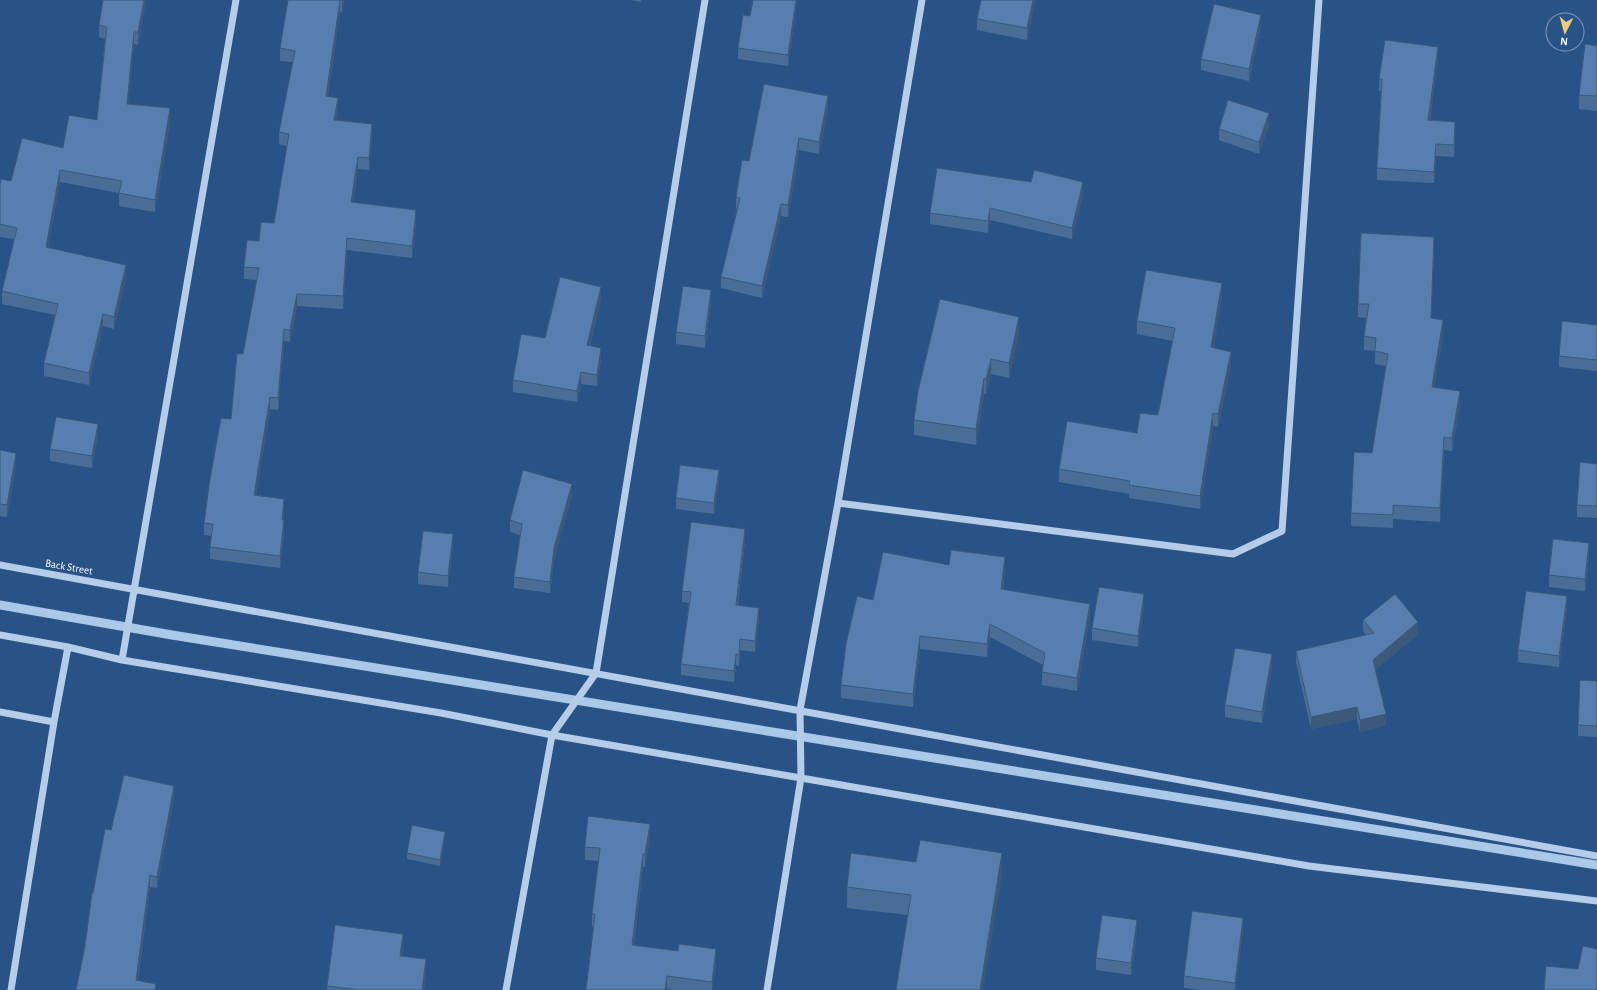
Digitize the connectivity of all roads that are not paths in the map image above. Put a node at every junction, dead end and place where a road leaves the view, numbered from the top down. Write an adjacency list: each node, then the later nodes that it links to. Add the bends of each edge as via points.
1 (236, 0): 7 (street)
2 (705, 0): 11 (street)
3 (922, 0): 5 (street)
4 (1319, 0): 5 (street, via 1282,531 1233,554)
5 (838, 503): 12 (street)
6 (0, 566): 7 (street, Back Street)
7 (134, 590): 10 (street); 11 (street, Back Street)
8 (0, 635): 9 (street)
9 (68, 647): 10 (street); 14 (street)
10 (122, 660): 15 (street)
11 (596, 673): 12 (street, Back Street); 15 (street)
12 (800, 710): 16 (street); 17 (street, Back Street)
13 (0, 712): 14 (street)
14 (54, 722): 19 (street)
15 (552, 734): 16 (street); 20 (street)
16 (800, 778): 18 (street, via 1309,866); 21 (street)
17 (1597, 856)
18 (1597, 901)
19 (11, 990)
20 (506, 990)
21 (767, 990)

